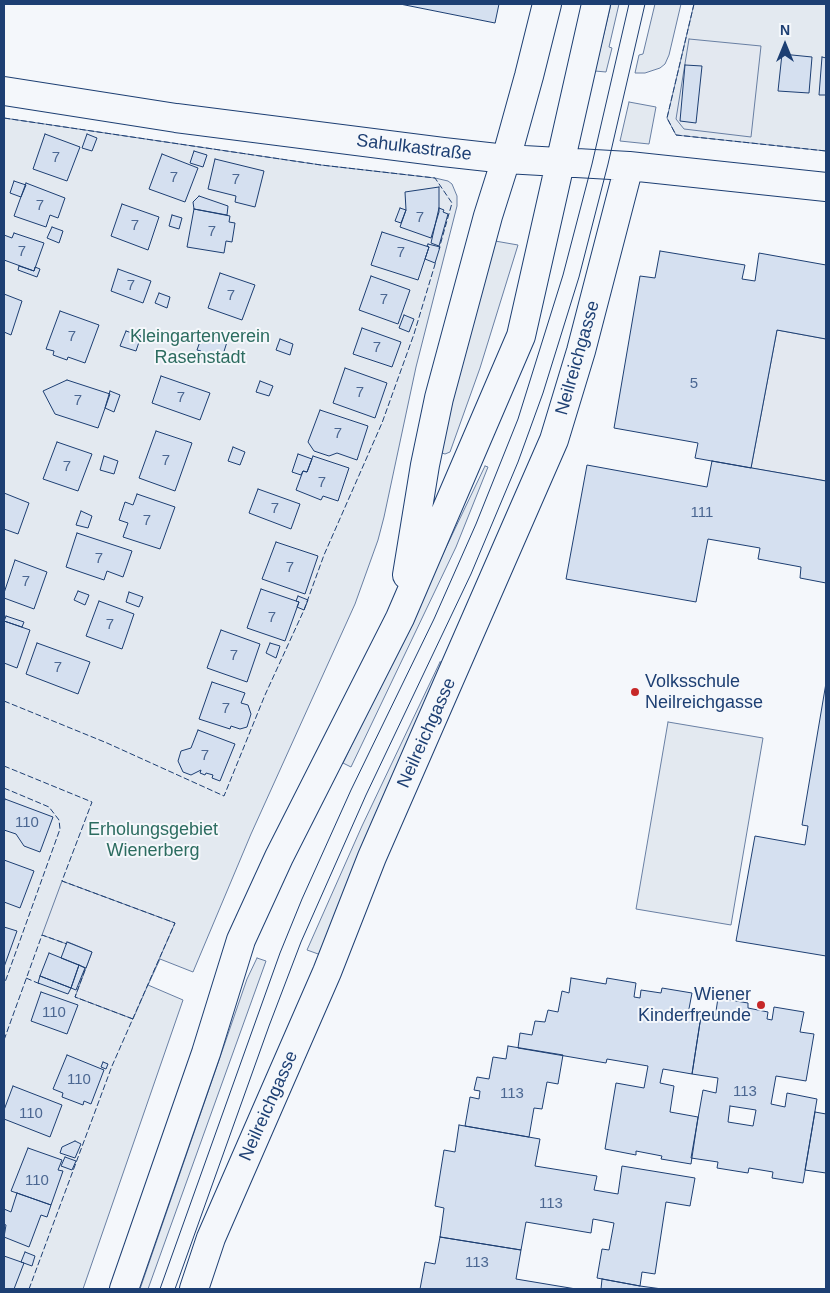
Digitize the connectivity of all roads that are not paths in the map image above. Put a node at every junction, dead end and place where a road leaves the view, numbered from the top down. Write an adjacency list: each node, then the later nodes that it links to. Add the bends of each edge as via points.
1 (547, 4): 4 (street)
2 (596, 4): 5 (street)
3 (4, 91): 4 (street, Sahulkastraße, via 176,118)
4 (506, 159): 5 (street, Sahulkastraße); 8 (street, via 439,398)
5 (561, 162): 6 (street, Sahulkastraße); 8 (street, via 521,336)
6 (629, 166): 7 (street, Sahulkastraße); 10 (street, Neilreichgasse, via 581,351 554,440 372,857 327,972 211,1238)
7 (826, 187)
8 (400, 618): 9 (street, via 279,857 241,940 206,1053)
9 (124, 1289)
10 (194, 1289)

